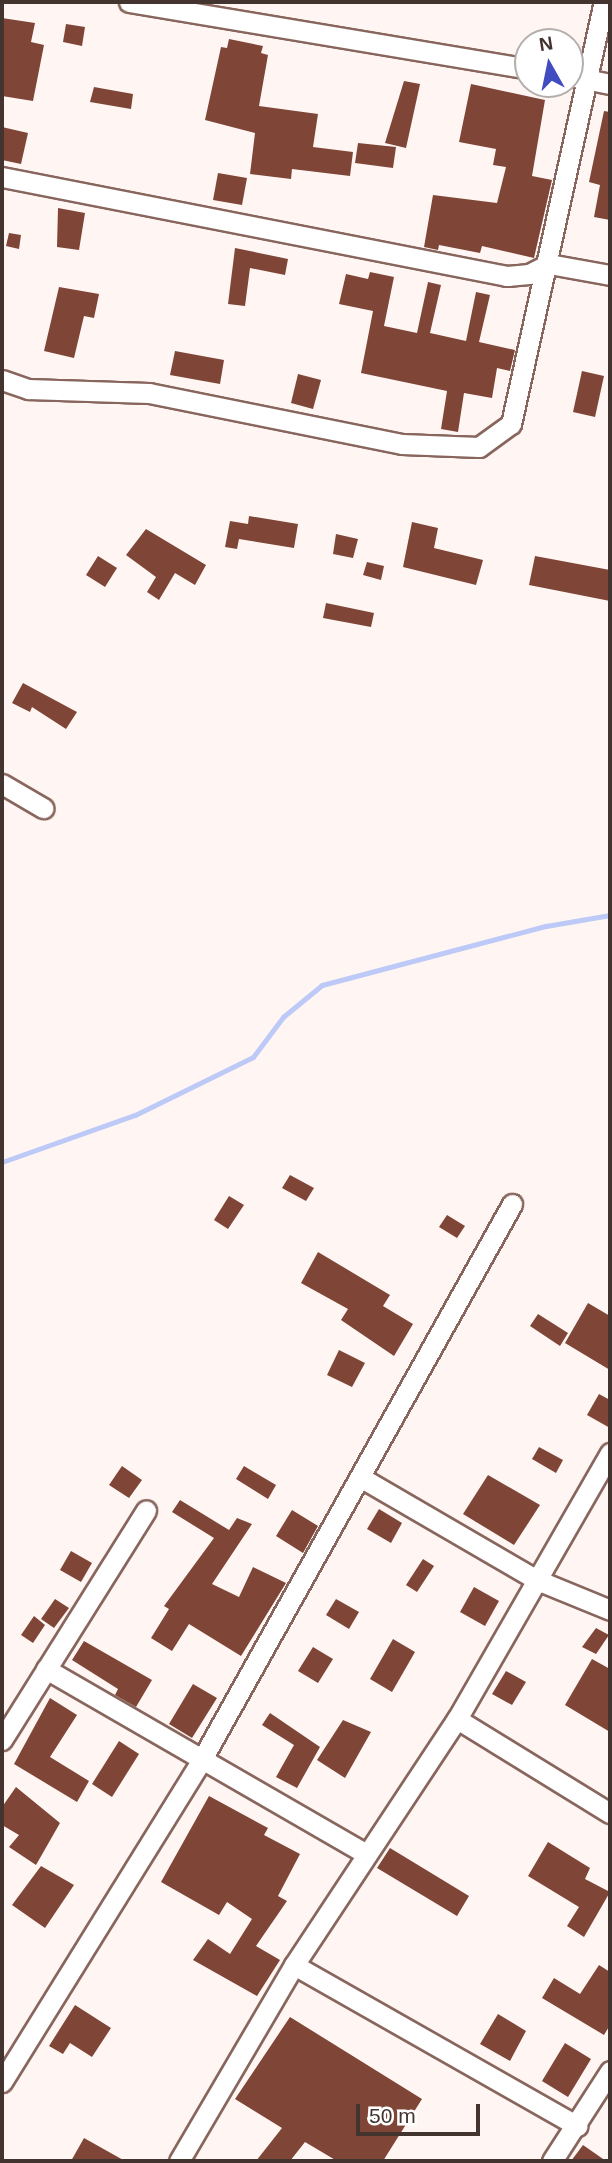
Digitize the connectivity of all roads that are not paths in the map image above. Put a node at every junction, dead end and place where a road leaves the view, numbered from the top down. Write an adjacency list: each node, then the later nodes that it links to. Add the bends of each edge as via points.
1 (129, 2): 3 (street)
2 (604, 2): 4 (street)
3 (218, 9): 5 (street)
4 (584, 63)
5 (514, 66)
6 (584, 79): 7 (street)
7 (610, 84)
8 (576, 98): 10 (street)
9 (2, 177): 10 (street, via 507,276 529,274)
10 (549, 264): 11 (street); 12 (street, via 512,424 478,447 402,444 149,393 28,389)
11 (610, 275)
12 (2, 380)
13 (2, 784): 14 (street)
14 (43, 808)
15 (512, 1204): 17 (street)
16 (610, 1453): 19 (street)
17 (360, 1477): 19 (street); 24 (street)
18 (146, 1510): 21 (street)
19 (537, 1580): 20 (street); 22 (street)
20 (610, 1610)
21 (47, 1669): 23 (street); 24 (street)
22 (457, 1719): 25 (street); 26 (street)
23 (2, 1740)
24 (201, 1761): 26 (street); 29 (street)
25 (610, 1813)
26 (366, 1854): 27 (street)
27 (294, 1965): 30 (street); 31 (street)
28 (610, 2071): 30 (street)
29 (2, 2082)
30 (577, 2126): 32 (street)
31 (179, 2161)
32 (552, 2161)

